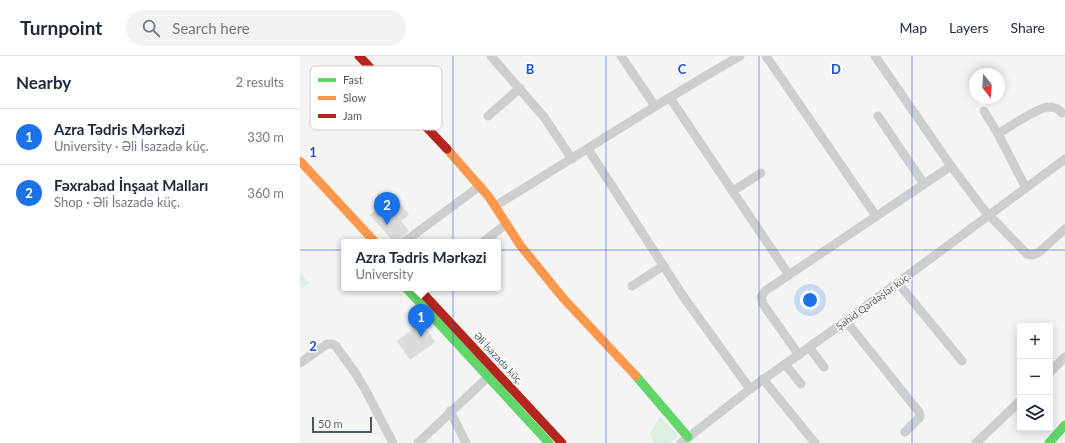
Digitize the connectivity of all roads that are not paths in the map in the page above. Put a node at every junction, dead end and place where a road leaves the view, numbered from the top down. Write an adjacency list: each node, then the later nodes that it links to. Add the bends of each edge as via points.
1 (359, 56): 7 (main road)
2 (491, 56): 8 (street)
3 (621, 56): 10 (street)
4 (766, 56): 30 (street)
5 (875, 56): 21 (street)
6 (733, 58): 9 (street)
7 (369, 66)
8 (520, 88): 13 (street); 18 (street, via 544,117)
9 (670, 98): 10 (street); 27 (street)
10 (655, 106): 17 (street)
11 (984, 111): 16 (street)
12 (1064, 113): 16 (street, via 1047,107 1040,109)
13 (488, 116)
14 (878, 116): 24 (street)
15 (430, 130): 25 (main road)
16 (998, 134): 26 (street)
17 (588, 149): 18 (street); 37 (street)
18 (572, 159): 28 (street)
19 (1065, 159): 26 (street, Şəhid Qardaşlar küç.)
20 (300, 162): 34 (main road)
21 (951, 166): 24 (street); 29 (street)
22 (760, 173): 27 (street)
23 (300, 174): 33 (main road)
24 (924, 184): 30 (street)
25 (480, 186): 28 (main road); 35 (street)
26 (1026, 188): 29 (street, Şəhid Qardaşlar küç.)
27 (733, 191): 38 (street)
28 (495, 206): 31 (main road)
29 (989, 215): 32 (street, via 1027,254 1032,255 1038,253); 39 (street, Şəhid Qardaşlar küç.)
30 (876, 216): 38 (street)
31 (506, 224): 36 (street); 60 (main road, via 563,298 643,383)
32 (1065, 229)
33 (360, 239)
34 (372, 239)
35 (408, 239)
36 (487, 239)
37 (663, 266): 40 (street); 55 (street)
38 (789, 275): 45 (street, via 765,291 762,300)
39 (898, 283): 43 (street, Şəhid Qardaşlar küç.); 47 (street)
40 (632, 286)
41 (409, 291): 52 (main road, Əli İsazadə küç.)
42 (421, 291): 65 (main road, Əli İsazadə küç.)
43 (846, 321): 44 (street, Şəhid Qardaşlar küç.); 59 (street, via 919,412 920,417)
44 (809, 347): 45 (street, Şəhid Qardaşlar küç.); 50 (street)
45 (799, 355): 49 (street, Şəhid Qardaşlar küç.)
46 (1065, 357): 51 (street)
47 (962, 360)
48 (300, 363): 61 (street, via 327,344 335,345 356,374)
49 (785, 364): 53 (street, Şəhid Qardaşlar küç.); 54 (street)
50 (824, 367)
51 (1053, 369)
52 (488, 377): 57 (street); 64 (main road, Əli İsazadə küç.)
53 (763, 379): 55 (street, Şəhid Qardaşlar küç.); 66 (street)
54 (801, 384)
55 (750, 389): 60 (street, Şəhid Qardaşlar küç.)
56 (1017, 404): 67 (street)
57 (450, 412): 62 (street); 63 (street)
58 (1065, 425): 68 (main road)
59 (905, 432)
60 (684, 440)
61 (394, 443)
62 (418, 443)
63 (466, 443)
64 (548, 443)
65 (562, 443)
66 (815, 443)
67 (976, 443)
68 (1049, 443)

